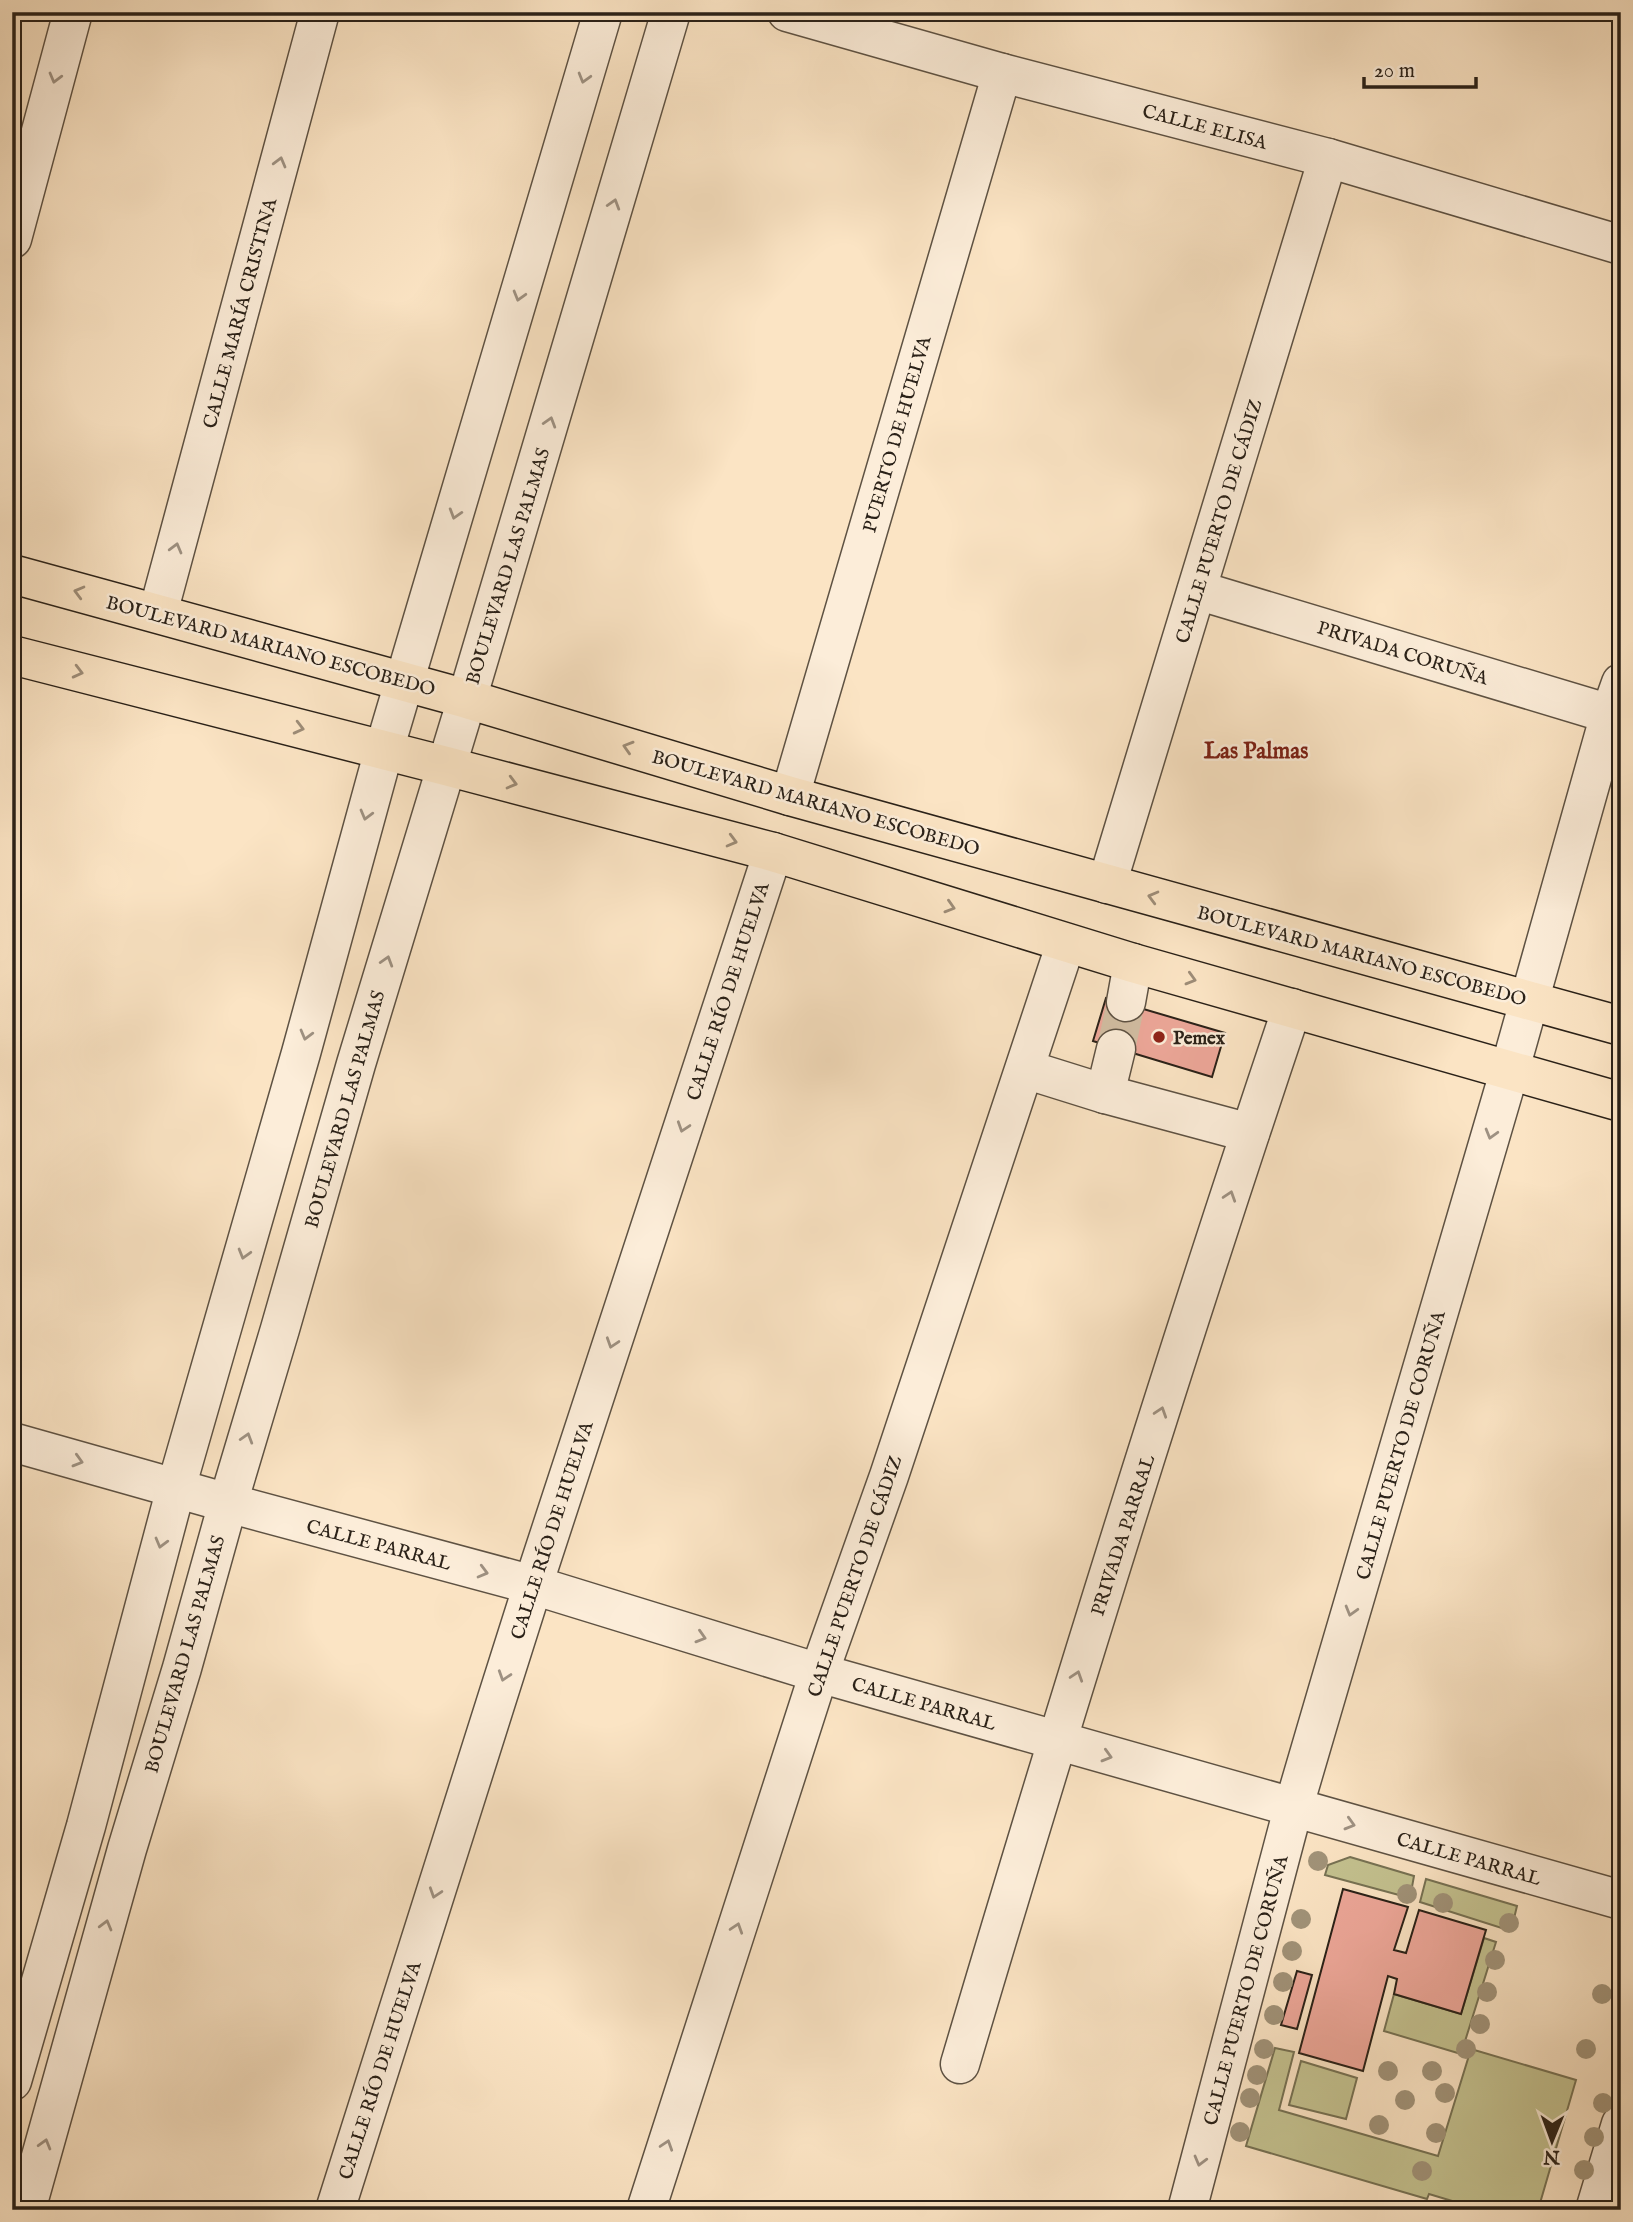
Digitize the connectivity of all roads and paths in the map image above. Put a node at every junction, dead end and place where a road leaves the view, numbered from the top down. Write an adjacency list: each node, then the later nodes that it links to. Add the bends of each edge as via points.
1 (73, 12): 8 (street, one-way to 8)
2 (320, 12): 12 (street, CALLE MARÍA CRISTINA, one-way to 2)
3 (603, 12): 14 (street, one-way to 14)
4 (671, 12): 16 (street, BOULEVARD LAS PALMAS, one-way to 4)
5 (788, 12): 6 (street, CALLE ELISA)
6 (1002, 73): 7 (street, CALLE ELISA); 19 (street, PUERTO DE HUELVA)
7 (1328, 158): 9 (street, CALLE ELISA); 11 (street, CALLE PUERTO DE CÁDIZ)
8 (12, 239)
9 (1621, 244)
10 (12, 574): 12 (main road, BOULEVARD MARIANO ESCOBEDO, one-way to 10)
11 (1197, 590): 15 (street, PRIVADA CORUÑA); 21 (street, CALLE PUERTO DE CÁDIZ)
12 (158, 613): 14 (main road, BOULEVARD MARIANO ESCOBEDO)
13 (13, 657): 17 (main road, one-way to 17)
14 (404, 682): 16 (main road, BOULEVARD MARIANO ESCOBEDO); 17 (street)
15 (1615, 698): 24 (street, CALLE PUERTO DE CORUÑA)
16 (467, 699): 18 (street, BOULEVARD LAS PALMAS); 19 (main road, BOULEVARD MARIANO ESCOBEDO, one-way to 16)
17 (384, 750): 18 (main road); 35 (street, one-way to 35)
18 (446, 766): 20 (main road, one-way to 20); 36 (street, BOULEVARD LAS PALMAS, one-way to 18)
19 (790, 796): 21 (main road, BOULEVARD MARIANO ESCOBEDO)
20 (773, 852): 22 (main road, one-way to 22); 37 (street, CALLE RÍO DE HUELVA, one-way to 37)
21 (1107, 884): 24 (main road, BOULEVARD MARIANO ESCOBEDO, one-way to 21)
22 (1066, 943): 23 (main road); 29 (street, CALLE PUERTO DE CÁDIZ)
23 (1133, 963): 25 (street); 26 (main road, one-way to 26)
24 (1530, 1001): 27 (main road, BOULEVARD MARIANO ESCOBEDO); 30 (street, CALLE PUERTO DE CORUÑA)
25 (1126, 1002)
26 (1292, 1008): 30 (main road); 33 (street, PRIVADA PARRAL)
27 (1621, 1026)
28 (1116, 1049): 31 (street)
29 (1025, 1069): 31 (street); 38 (street, CALLE PUERTO DE CÁDIZ)
30 (1510, 1069): 32 (main road); 40 (street, CALLE PUERTO DE CORUÑA, one-way to 40)
31 (1105, 1094): 33 (street)
32 (1621, 1102)
33 (1250, 1133): 39 (street, PRIVADA PARRAL, one-way to 33)
34 (12, 1442): 35 (street, CALLE PARRAL, one-way to 35)
35 (176, 1488): 36 (street, CALLE PARRAL); 43 (street, one-way to 43)
36 (228, 1503): 37 (street, CALLE PARRAL, one-way to 37); 45 (street, BOULEVARD LAS PALMAS, one-way to 36)
37 (533, 1585): 38 (street, CALLE PARRAL, one-way to 38); 46 (street, CALLE RÍO DE HUELVA, one-way to 46)
38 (819, 1673): 39 (street, CALLE PARRAL); 47 (street, CALLE PUERTO DE CÁDIZ, one-way to 38)
39 (1056, 1741): 40 (street, CALLE PARRAL, one-way to 40); 42 (street, PRIVADA PARRAL)
40 (1293, 1809): 41 (street, CALLE PARRAL, one-way to 41); 48 (street, CALLE PUERTO DE CORUÑA, one-way to 48)
41 (1621, 1900)
42 (960, 2064)
43 (12, 2081)
44 (1621, 2124): 49 (street)
45 (26, 2210)
46 (335, 2210)
47 (646, 2210)
48 (1187, 2210)
49 (1595, 2210)

